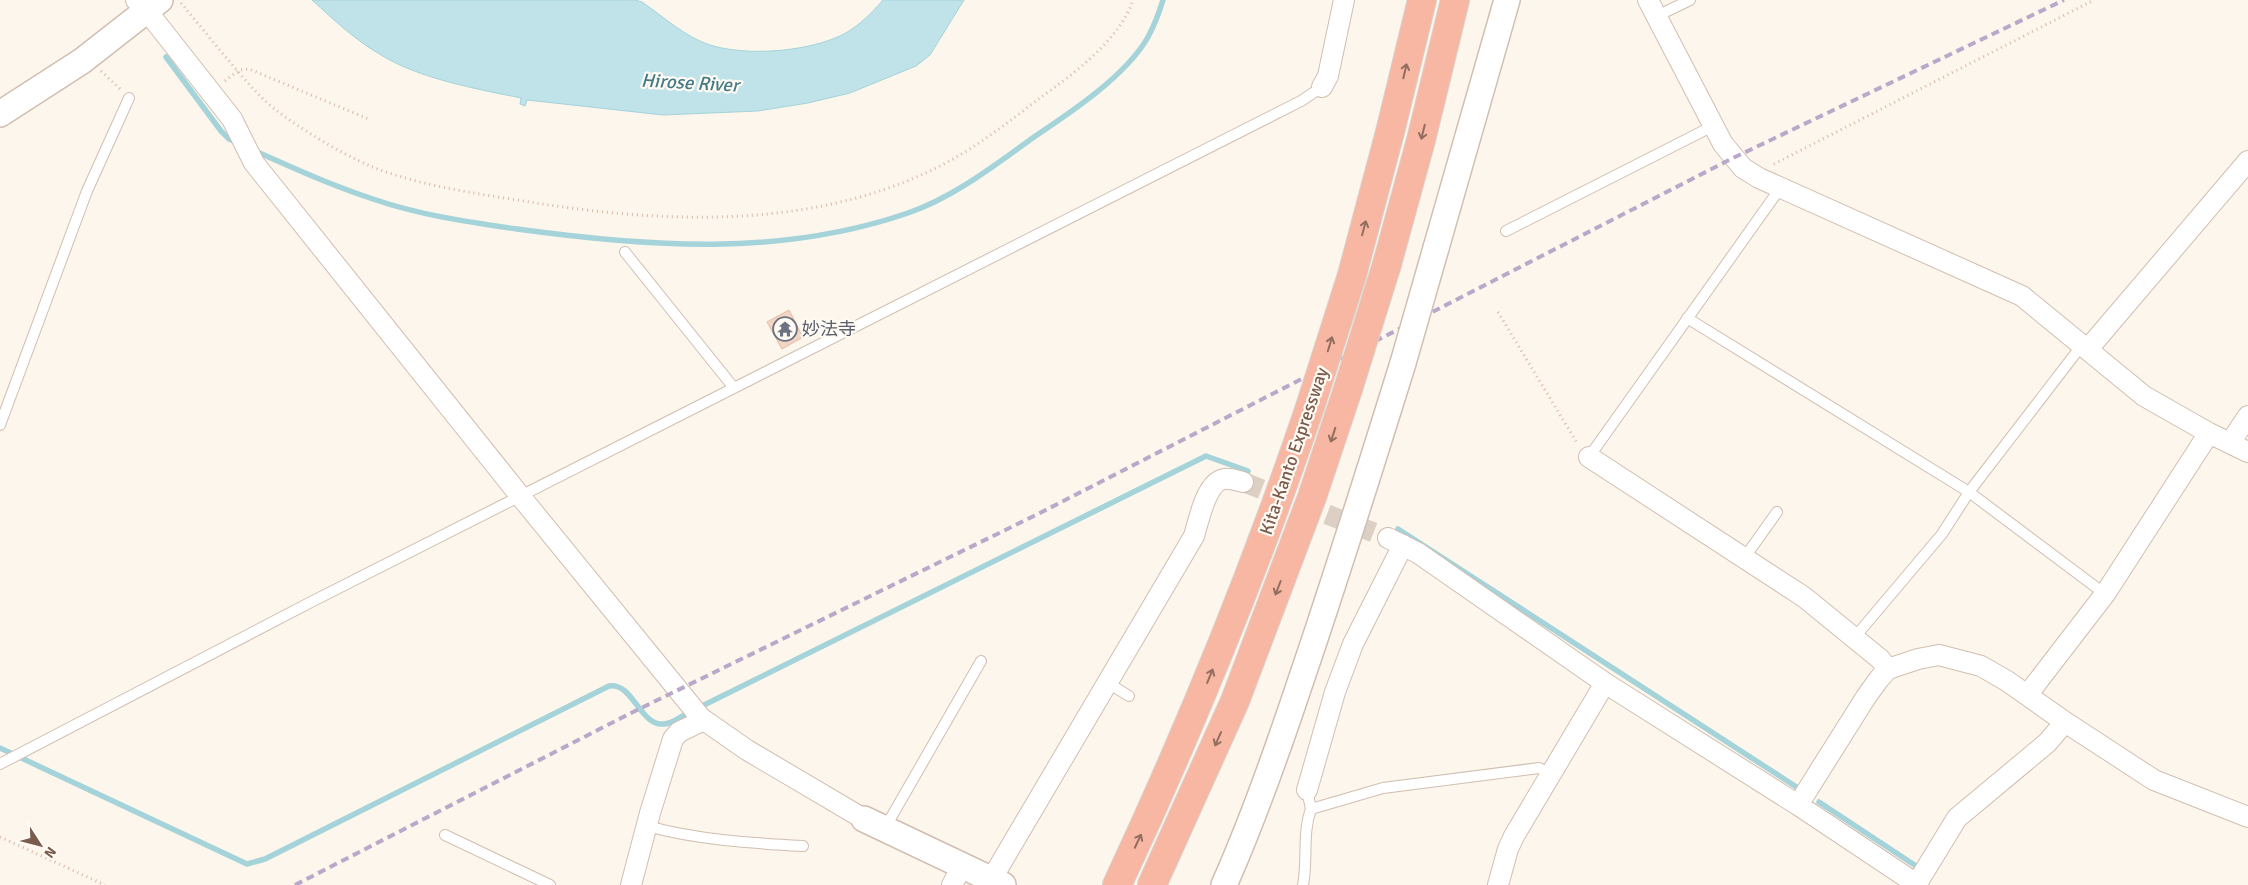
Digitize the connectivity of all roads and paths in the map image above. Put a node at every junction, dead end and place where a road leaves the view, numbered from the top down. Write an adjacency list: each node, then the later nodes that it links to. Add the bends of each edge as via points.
1 (1133, 0): 11 (path, via 1119,29 1079,66 964,152 919,176 846,202 769,214 628,215 519,200 399,176 369,165 308,132 264,100)
2 (1344, 0): 12 (street, via 1328,76)
3 (1422, 0): 63 (highway, Kita-Kanto Expressway, one-way to 3, bridge, via 1206,689 1283,487 1352,275)
4 (1455, 0): 64 (highway, Kita-Kanto Expressway, one-way to 64, bridge, via 1387,264 1312,497 1235,701)
5 (1507, 0): 65 (street, bridge, via 1403,363 1335,581 1255,809)
6 (1690, 0): 9 (lane)
7 (2094, 0): 19 (path, via 1770,166)
8 (156, 4): 11 (path); 13 (street); 15 (street, via 82,61)
9 (1653, 8): 17 (street)
10 (100, 70): 14 (path)
11 (239, 70): 13 (path); 16 (path, via 249,69)
12 (1322, 87): 26 (lane, via 1301,101)
13 (211, 93): 35 (street, via 232,119 254,163)
14 (129, 98): 28 (lane, via 87,191)
15 (4, 110)
16 (371, 120)
17 (1713, 126): 19 (street, via 1733,158); 21 (lane)
18 (2248, 161): 25 (street)
19 (1759, 178): 20 (street)
20 (1781, 187): 24 (lane); 25 (street, via 2022,296)
21 (1506, 232)
22 (625, 252): 26 (lane)
23 (1498, 312): 32 (path, via 1581,449)
24 (1687, 318): 32 (lane); 34 (lane)
25 (2085, 347): 29 (street, via 2144,396); 34 (lane)
26 (734, 388): 35 (lane)
27 (2248, 416): 30 (street)
28 (0, 426)
29 (2209, 433): 30 (street); 38 (street)
30 (2230, 443): 31 (street)
31 (2248, 452)
32 (1589, 457): 37 (street)
33 (1244, 482): 42 (street, via 1225,479 1215,482 1194,536)
34 (1969, 492): 38 (lane); 39 (lane, via 1942,534)
35 (521, 497): 46 (street); 48 (lane)
36 (1776, 512): 37 (lane)
37 (1745, 557): 39 (street)
38 (2105, 594): 44 (street)
39 (1855, 637): 41 (street)
40 (981, 661): 53 (lane)
41 (1888, 669): 44 (street, via 1939,655 1958,658 1981,666); 51 (street, via 1866,696)
42 (1108, 683): 45 (lane); 59 (street)
43 (1605, 683): 49 (street); 50 (street, via 1418,553 1396,542 1346,662 1325,724); 51 (street)
44 (2028, 694): 47 (street)
45 (1129, 696)
46 (704, 720): 53 (street, via 747,750); 54 (street, via 679,732 673,739)
47 (2065, 722): 52 (street, via 2154,780); 68 (street, via 2047,743 1957,818)
48 (0, 764)
49 (1550, 773): 50 (lane, via 1539,768); 67 (street, via 1514,836)
50 (1309, 800): 66 (lane)
51 (1798, 805): 68 (street)
52 (2248, 817)
53 (874, 824): 58 (street)
54 (647, 826): 57 (lane, via 733,842); 62 (street)
55 (445, 835): 61 (lane)
56 (0, 837): 60 (path)
57 (803, 846)
58 (957, 875): 59 (street)
59 (997, 882)
60 (105, 885)
61 (550, 885)
62 (631, 885)
63 (1117, 885)
64 (1152, 885)
65 (1224, 885)
66 (1303, 885)
67 (1498, 885)
68 (1917, 885)

